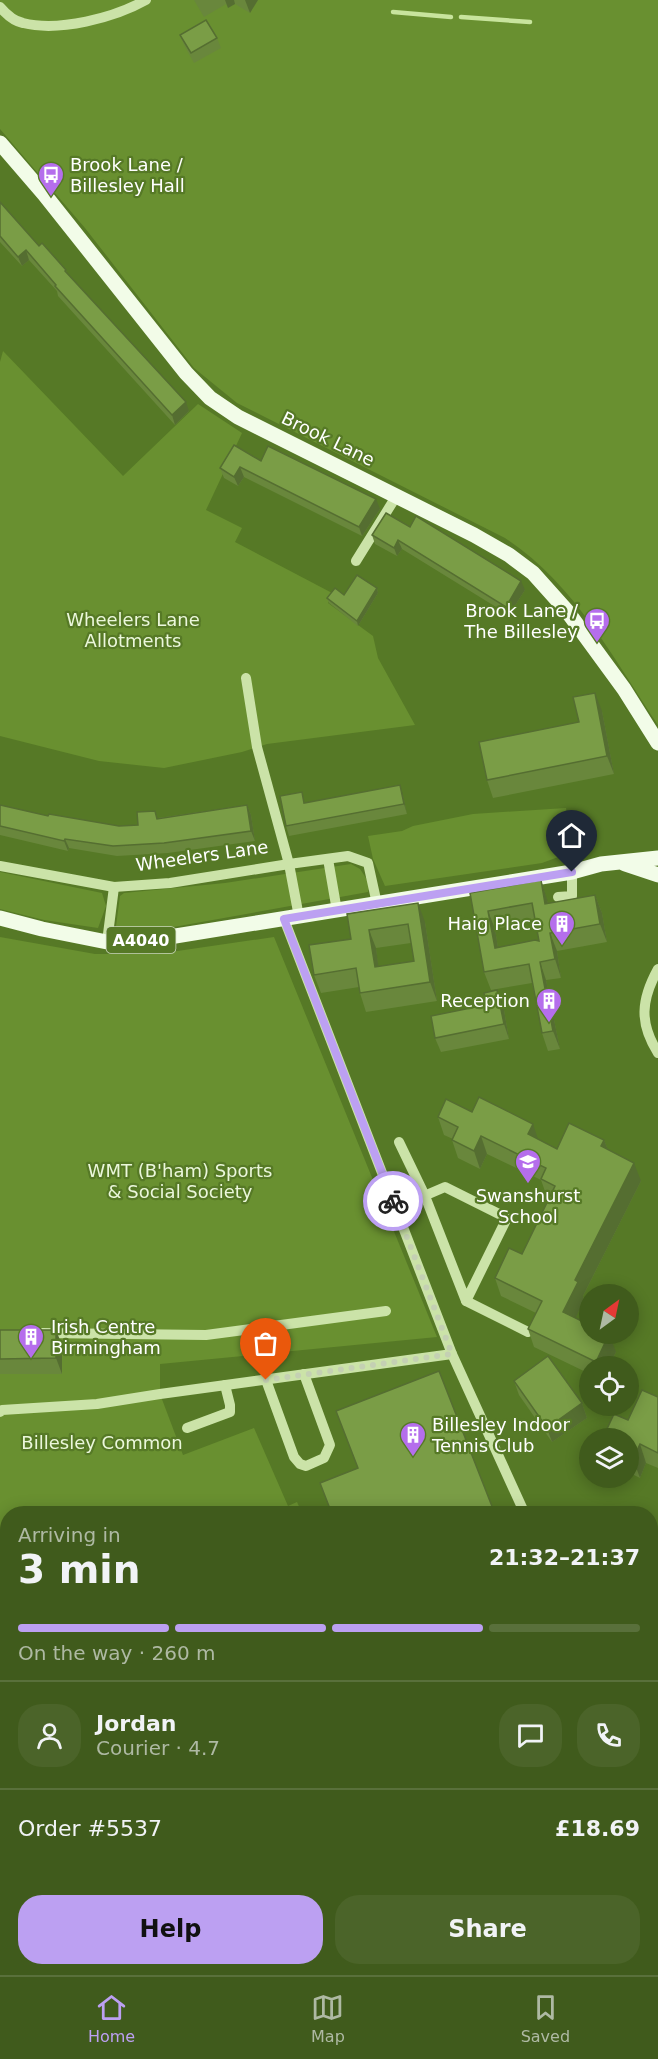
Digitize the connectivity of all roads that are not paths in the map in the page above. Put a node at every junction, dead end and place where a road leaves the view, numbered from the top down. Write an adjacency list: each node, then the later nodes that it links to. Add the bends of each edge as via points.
1 (146, 0): 2 (street, via 104,18 42,26 13,19)
2 (0, 7)
3 (0, 142): 4 (main road, Brook Lane, via 210,398 238,417)
4 (397, 495): 5 (street); 7 (main road, Brook Lane, via 509,555 533,573 567,611)
5 (356, 561)
6 (246, 678): 11 (street, via 257,747)
7 (658, 743)
8 (658, 858): 10 (main road, A4040)
9 (328, 859): 11 (street, Wheelers Lane); 17 (street, Wheelers Lane, via 348,856 368,863); 18 (street)
10 (620, 861): 13 (main road, A4040); 14 (main road)
11 (289, 864): 15 (street, Wheelers Lane, via 170,884); 19 (street)
12 (0, 866): 15 (street, Wheelers Lane)
13 (572, 872): 16 (street, via 572,896); 17 (main road, A4040)
14 (658, 875)
15 (114, 887): 22 (street)
16 (558, 897)
17 (377, 904): 18 (main road, A4040)
18 (337, 911): 19 (main road, A4040)
19 (299, 916): 21 (main road, A4040)
20 (0, 918): 22 (main road, A4040)
21 (284, 919): 22 (main road, A4040, via 163,938); 27 (street)
22 (107, 942)
23 (658, 969): 24 (street, via 649,985 644,1010 648,1036)
24 (658, 1053)
25 (399, 1142): 26 (street)
26 (425, 1196): 27 (street); 28 (street); 28 (street, via 445,1187 507,1218)
27 (396, 1208): 32 (street)
28 (466, 1301): 31 (street)
29 (386, 1311): 30 (street, via 206,1335)
30 (34, 1332)
31 (528, 1332)
32 (452, 1354): 33 (street); 38 (street)
33 (304, 1374): 34 (street); 34 (street, via 330,1445 324,1458 306,1466 294,1457)
34 (266, 1380): 35 (street)
35 (225, 1385): 36 (street, via 97,1404); 37 (street, via 230,1412)
36 (0, 1412)
37 (187, 1428)
38 (521, 1506)

